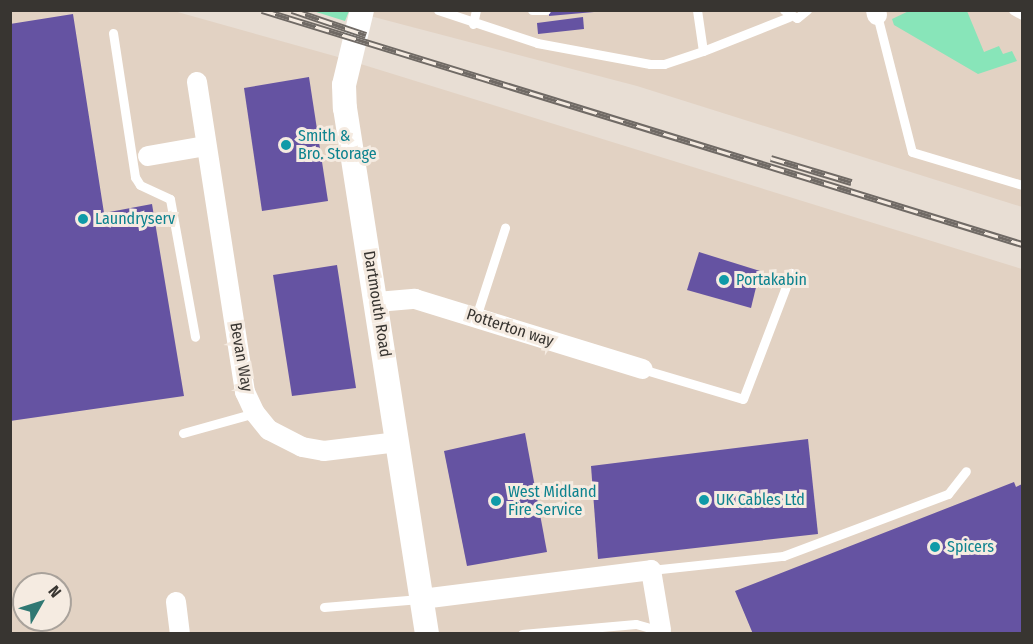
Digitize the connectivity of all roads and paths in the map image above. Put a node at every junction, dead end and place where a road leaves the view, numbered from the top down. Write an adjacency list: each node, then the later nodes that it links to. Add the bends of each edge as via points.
1 (438, 10): 12 (lane)
2 (476, 10): 12 (lane)
3 (532, 10): 4 (lane)
4 (546, 10)
5 (697, 10): 14 (lane)
6 (807, 10): 9 (lane, via 801,17)
7 (1013, 10): 11 (lane)
8 (362, 12): 21 (street, Dartmouth Road, via 349,60 345,108)
9 (785, 12): 14 (lane)
10 (877, 13): 18 (lane, via 912,152)
11 (1023, 15)
12 (473, 24): 14 (lane, via 620,60 664,64)
13 (113, 33): 17 (lane)
14 (700, 52)
15 (196, 82): 16 (street, Bevan Way)
16 (206, 146): 17 (street); 25 (street, Bevan Way, via 245,392)
17 (140, 157): 23 (lane, via 140,185 170,199 174,210)
18 (1023, 185)
19 (505, 228): 22 (lane)
20 (791, 273): 24 (lane, via 743,399)
21 (377, 302): 22 (street, Potterton way, via 415,299); 27 (street, Dartmouth Road)
22 (476, 317): 24 (street, Potterton way)
23 (195, 337)
24 (642, 369)
25 (255, 413): 26 (lane); 27 (street, Bevan Way, via 268,430 302,447 324,451)
26 (183, 433)
27 (397, 442): 30 (street, Dartmouth Road)
28 (966, 471): 29 (lane, via 948,494 783,556)
29 (651, 570): 30 (street); 33 (street)
30 (422, 599): 32 (lane); 35 (street, Dartmouth Road)
31 (176, 602): 34 (street)
32 (324, 607)
33 (661, 632): 36 (lane, via 636,624)
34 (180, 633)
35 (427, 633)
36 (522, 633)

